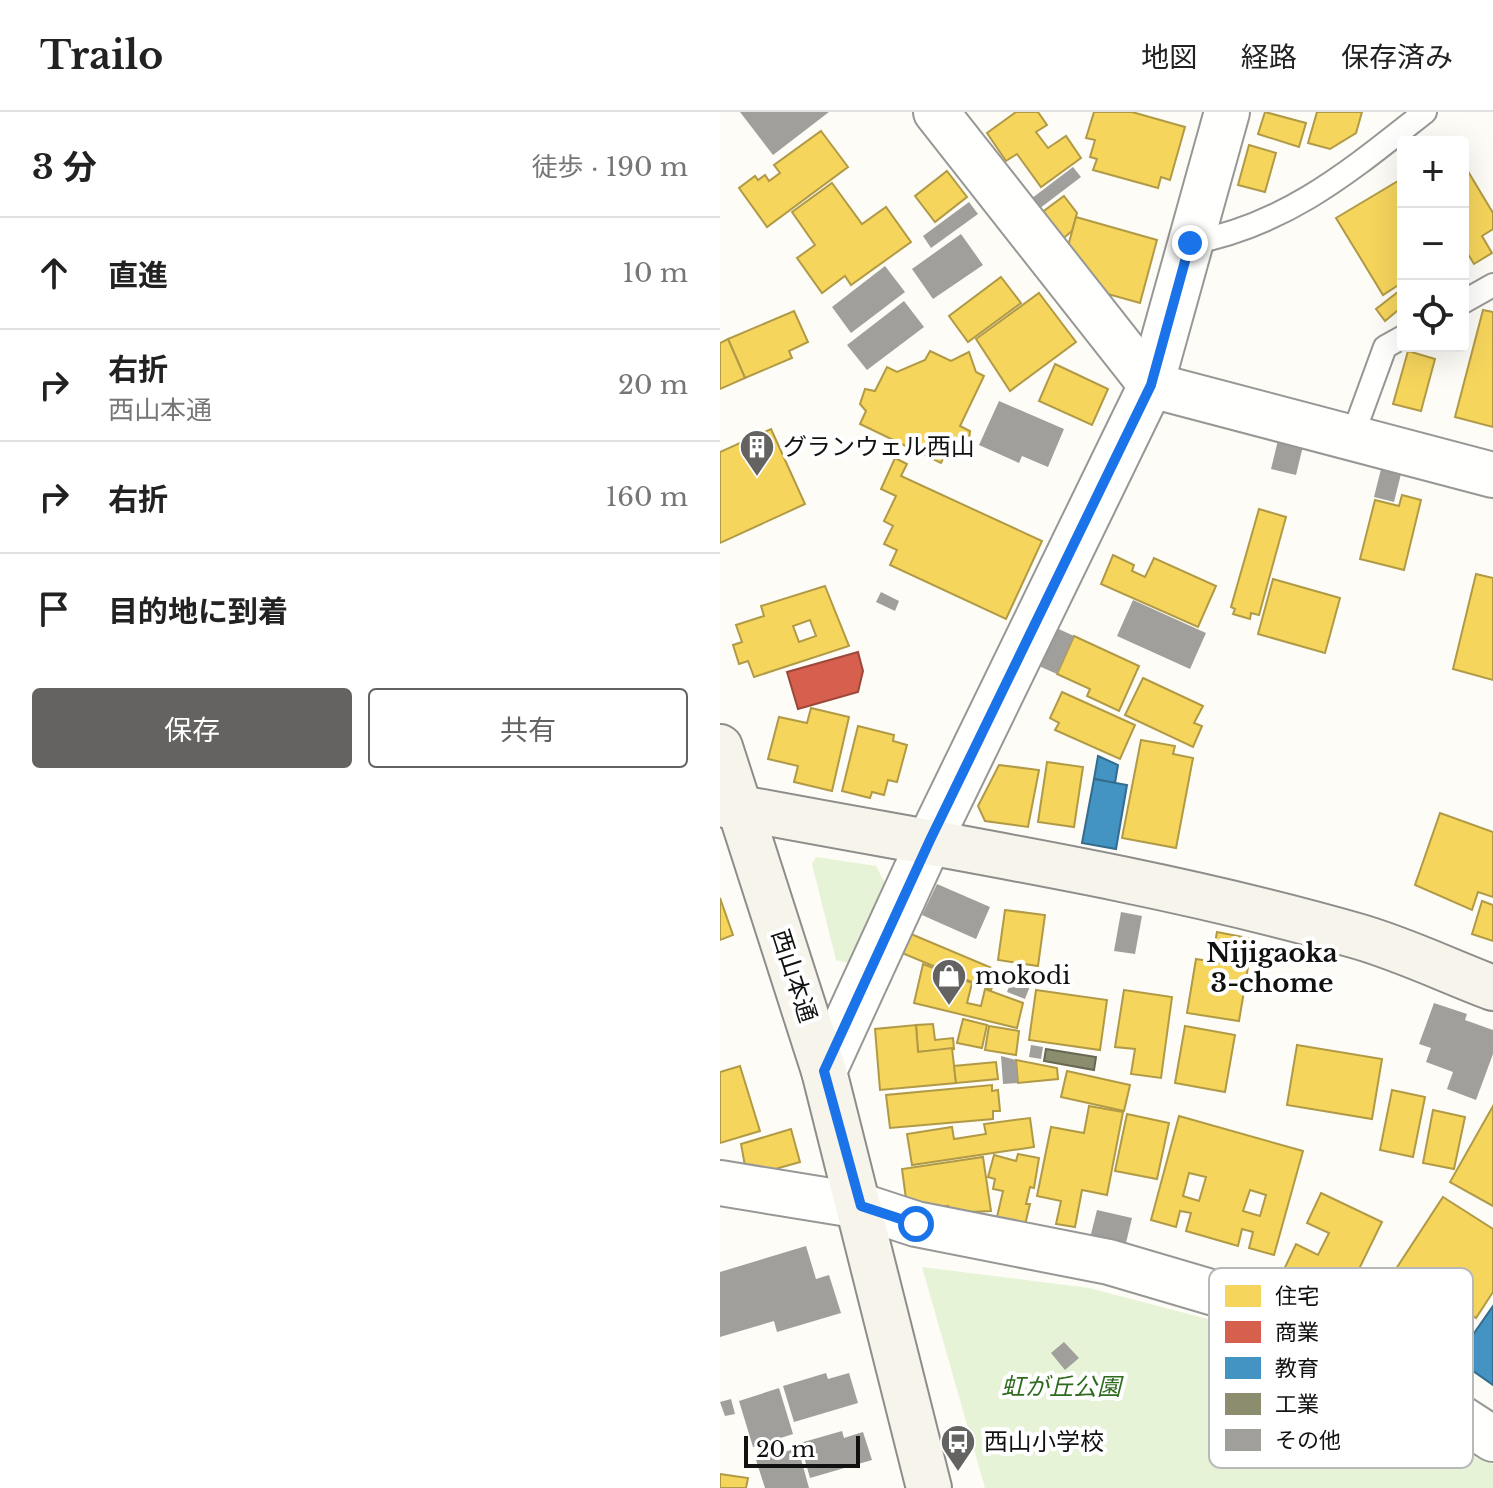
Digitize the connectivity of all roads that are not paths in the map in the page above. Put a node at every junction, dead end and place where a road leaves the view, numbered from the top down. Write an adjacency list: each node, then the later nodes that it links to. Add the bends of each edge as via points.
1 (936, 112): 8 (street)
2 (1227, 112): 4 (street)
3 (1425, 112): 4 (lane, via 1324,191 1269,221)
4 (1190, 243): 8 (street)
5 (1493, 285): 6 (lane)
6 (1469, 299)
7 (1397, 340): 9 (lane, via 1385,347)
8 (1151, 385): 9 (street); 13 (street)
9 (1351, 440): 10 (street)
10 (1493, 475)
11 (720, 747): 12 (street, 西山本通)
12 (730, 806): 13 (street); 15 (street, 西山本通)
13 (930, 840): 14 (street, via 1235,904 1361,937); 15 (street)
14 (1493, 988)
15 (824, 1071): 17 (street, 西山本通)
16 (720, 1183): 17 (street)
17 (861, 1206): 18 (street, via 916,1224 1109,1262); 21 (street, 西山本通)
18 (1209, 1291)
19 (1473, 1426): 20 (street)
20 (1493, 1439)
21 (929, 1488)

